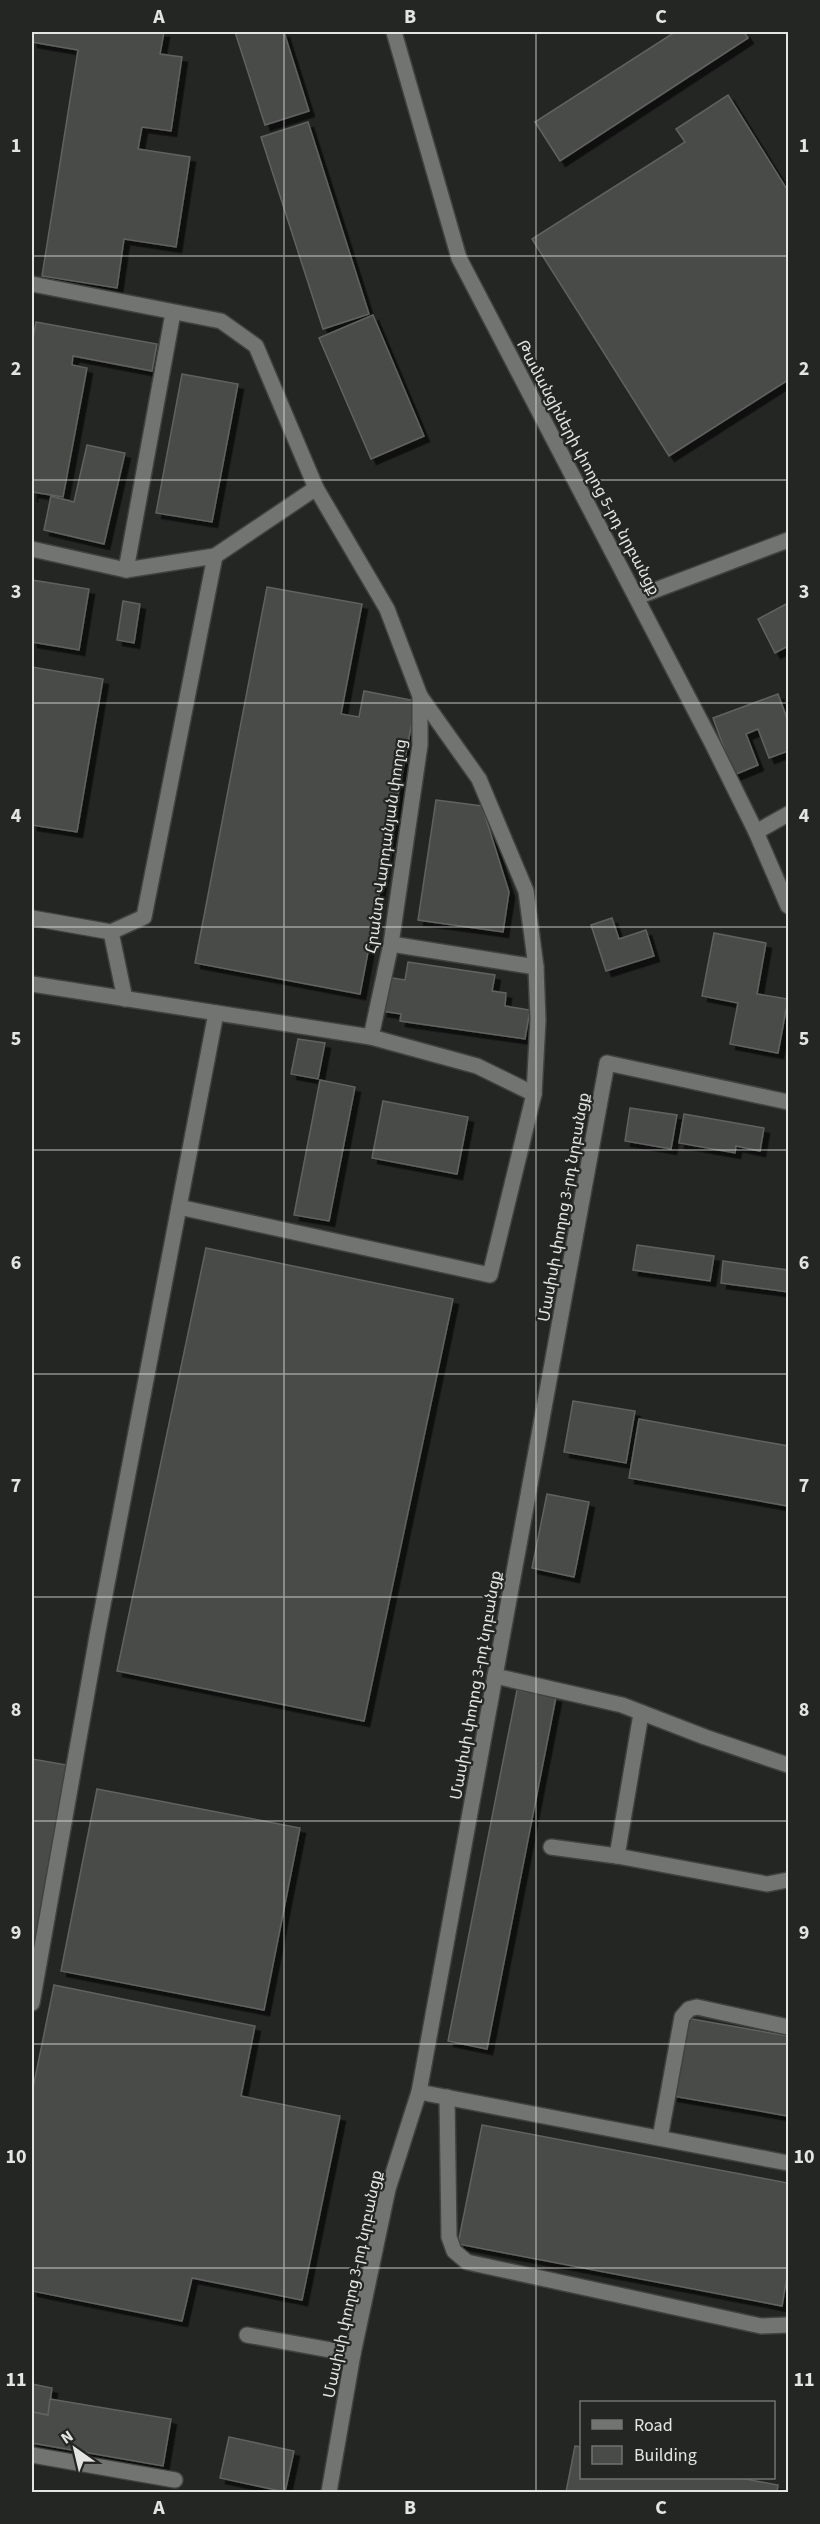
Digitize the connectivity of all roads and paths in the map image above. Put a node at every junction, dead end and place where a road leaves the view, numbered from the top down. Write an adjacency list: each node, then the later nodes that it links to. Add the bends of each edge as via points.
1 (394, 32): 9 (street, Թամանցիների փողոց 5-րդ նրբանցք, via 459,258)
2 (32, 284): 3 (street, Հրանտ Վարդանյան փողոց)
3 (173, 313): 4 (street, Հրանտ Վարդանյան փողոց, via 221,321 256,346); 8 (street)
4 (316, 488): 7 (street); 10 (street, Հրանտ Վարդանյան փողոց, via 387,609)
5 (789, 540): 9 (street)
6 (32, 549): 8 (street)
7 (215, 556): 8 (street); 15 (street, via 144,917)
8 (126, 570)
9 (637, 597): 12 (street, Թամանցիների փողոց 5-րդ նրբանցք)
10 (420, 696): 16 (street, Հրանտ Վարդանյան փողոց, via 420,745); 17 (street, via 479,779 526,891)
11 (789, 814): 12 (street)
12 (756, 832): 13 (street, Թամանցիների փողոց 5-րդ նրբանցք)
13 (789, 906)
14 (32, 918): 15 (street)
15 (111, 932): 19 (street)
16 (391, 944): 17 (street); 21 (street, Հրանտ Վարդանյան փողոց)
17 (536, 967): 22 (street)
18 (32, 984): 19 (street)
19 (125, 999): 20 (street)
20 (216, 1013): 21 (street); 24 (street)
21 (371, 1037): 22 (street, via 477,1066)
22 (534, 1094): 24 (street, via 490,1275)
23 (789, 1102): 25 (street, Մասիսի փողոց 3-րդ նրբանցք, via 607,1063)
24 (179, 1208): 31 (street)
25 (495, 1676): 26 (street, via 622,1705); 33 (street, Մասիսի փողոց 3-րդ նրբանցք)
26 (641, 1714): 27 (street); 29 (street)
27 (789, 1765)
28 (551, 1847): 29 (street)
29 (616, 1856): 30 (street, via 767,1884)
30 (789, 1880)
31 (32, 2003)
32 (789, 2027): 35 (street, via 697,2007 689,2009 682,2017)
33 (419, 2092): 34 (street); 39 (street, Մասիսի փողոց 3-րդ նրբանցք, via 388,2188)
34 (447, 2097): 35 (street); 37 (street, via 449,2237 454,2251 467,2262 761,2326)
35 (660, 2138): 36 (street)
36 (789, 2163)
37 (789, 2325)
38 (247, 2335): 39 (street)
39 (353, 2354): 42 (street, Մասիսի փողոց 3-րդ նրբանցք)
40 (32, 2455): 41 (street)
41 (174, 2480)
42 (330, 2493)

